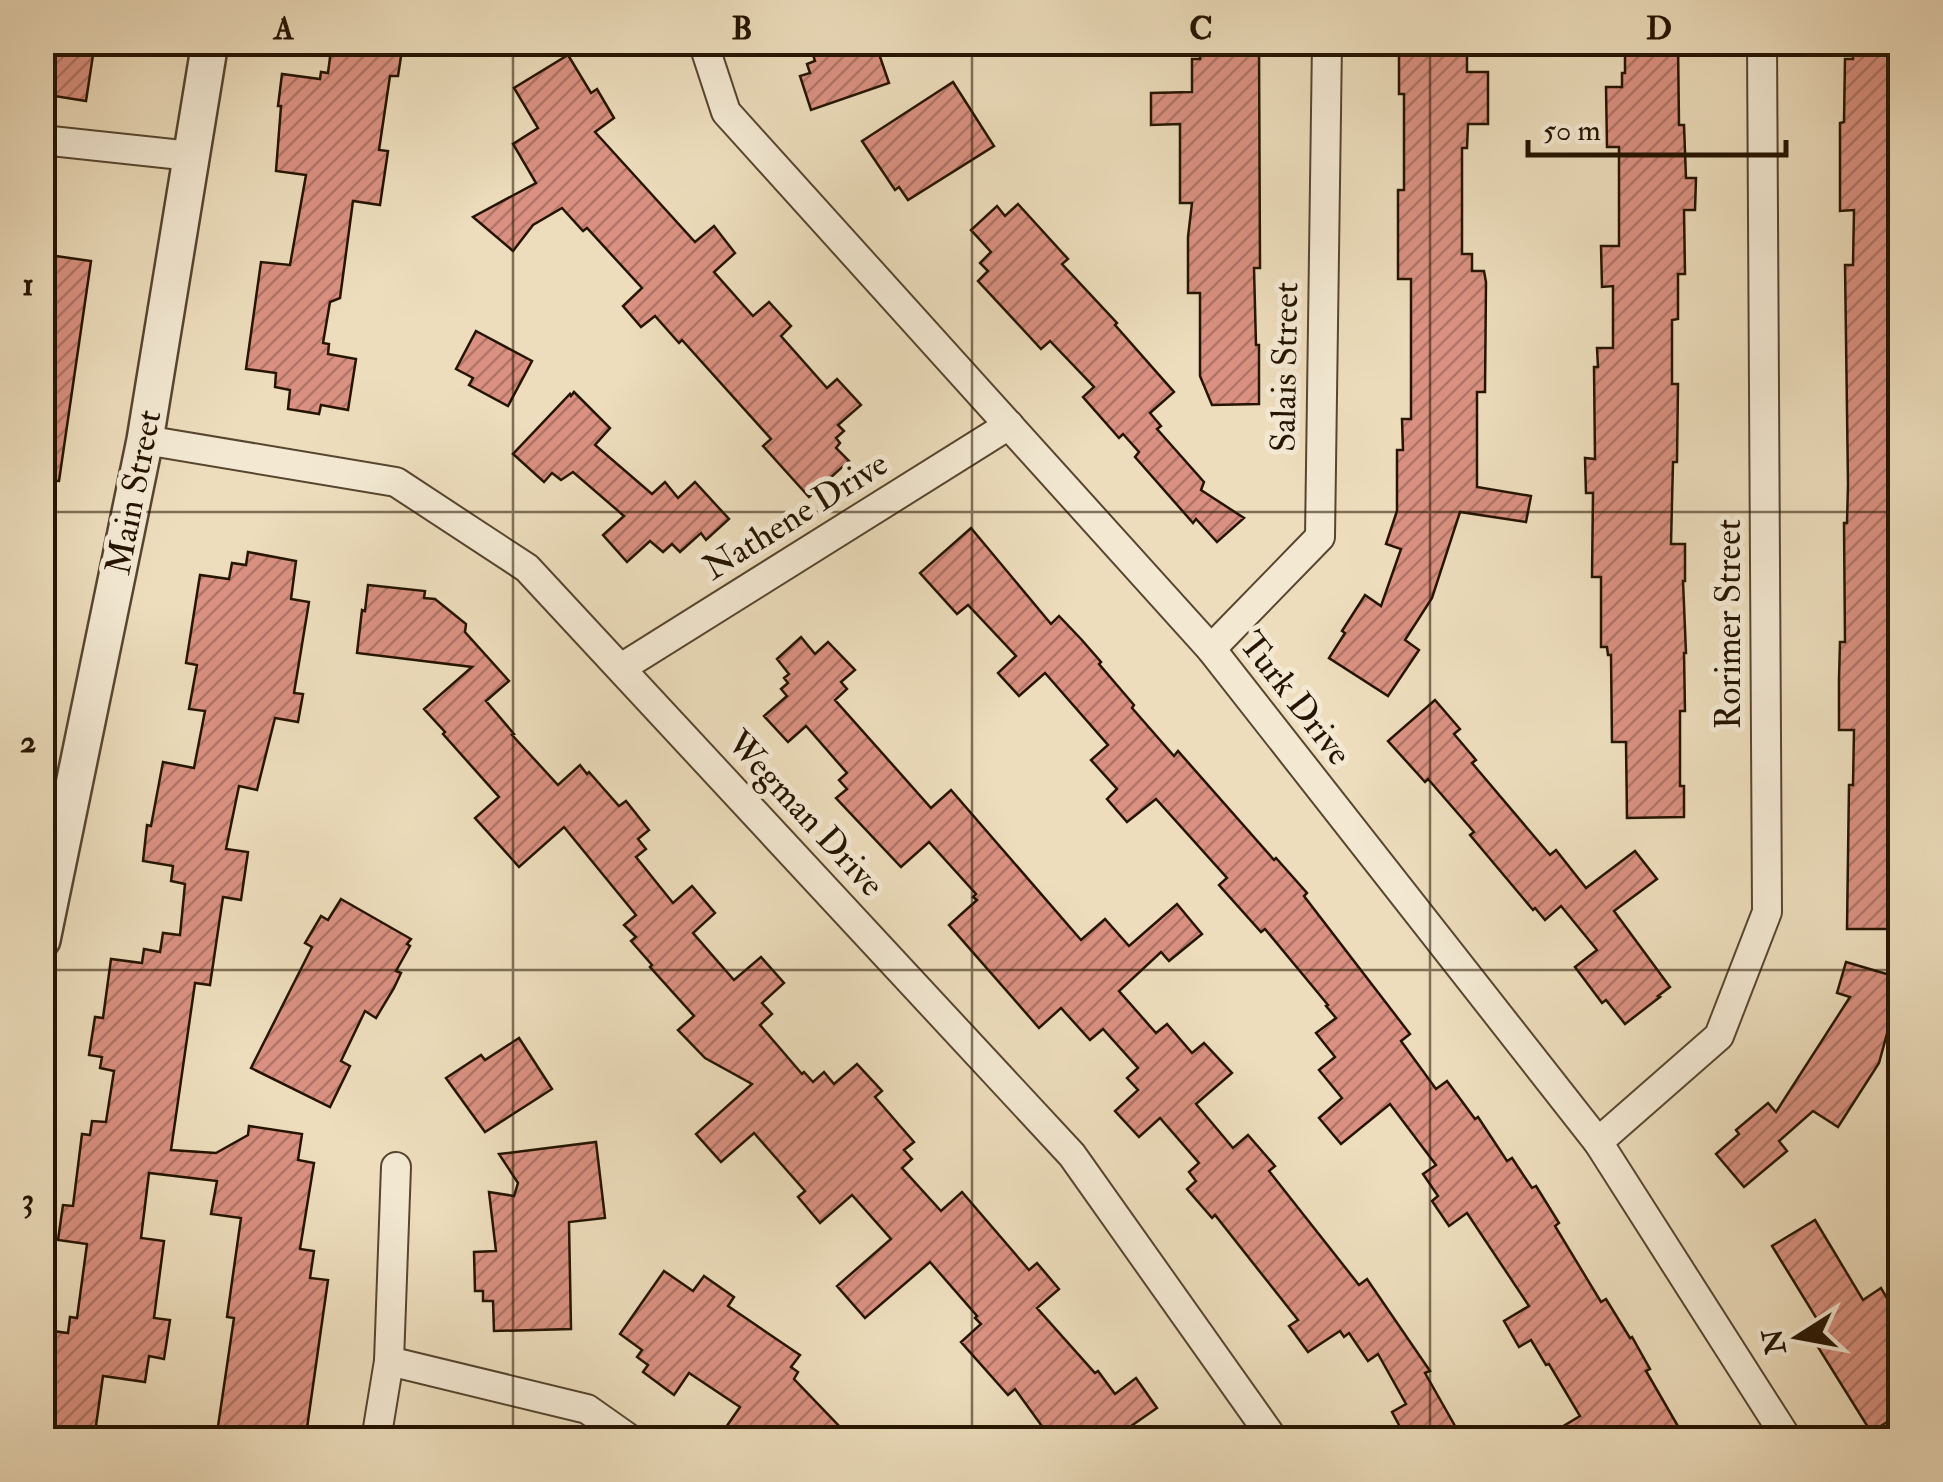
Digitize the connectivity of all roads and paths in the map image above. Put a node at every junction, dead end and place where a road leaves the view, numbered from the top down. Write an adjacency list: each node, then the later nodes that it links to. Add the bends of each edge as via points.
1 (210, 42): 6 (street, Main Street)
2 (703, 42): 7 (street, Turk Drive, via 726,112)
3 (1326, 42): 9 (street, Salais Street, via 1320,536)
4 (1762, 42): 12 (street, Rorimer Street, via 1768,912 1718,1036)
5 (42, 140): 6 (street)
6 (191, 156): 8 (street, Main Street)
7 (1009, 425): 9 (street, Turk Drive); 10 (street, Nathene Drive)
8 (145, 440): 10 (street, Wegman Drive, via 396,482 527,568); 11 (street, Main Street)
9 (1210, 649): 12 (street, Turk Drive)
10 (620, 668): 17 (street, Wegman Drive, via 1072,1156)
11 (42, 940)
12 (1598, 1142): 18 (street, Turk Drive)
13 (396, 1167): 14 (street)
14 (389, 1360): 15 (street); 16 (street, via 587,1409)
15 (376, 1440)
16 (631, 1440)
17 (1274, 1440)
18 (1788, 1440)

